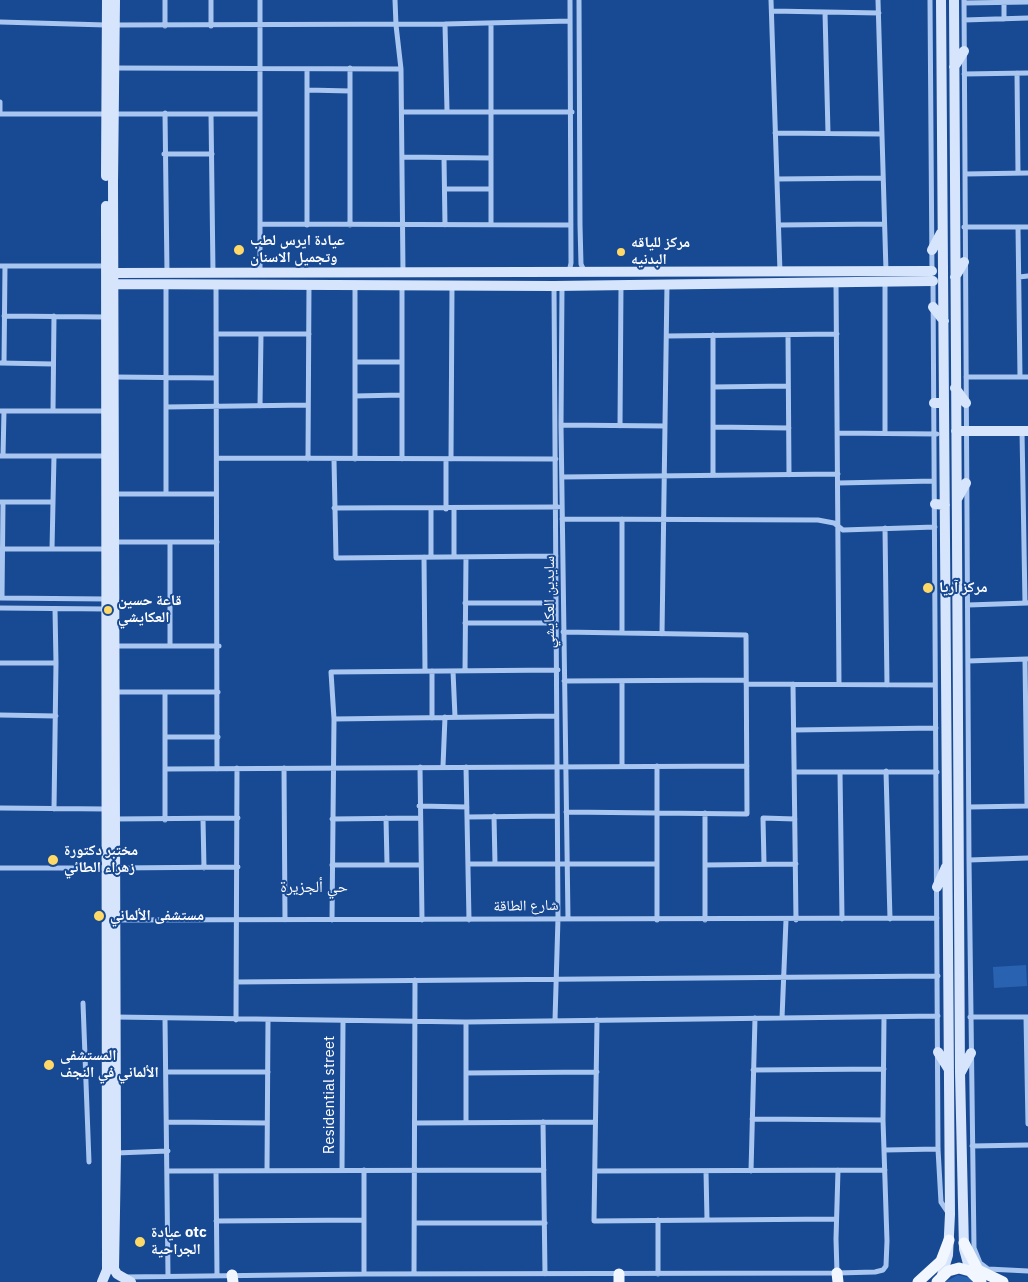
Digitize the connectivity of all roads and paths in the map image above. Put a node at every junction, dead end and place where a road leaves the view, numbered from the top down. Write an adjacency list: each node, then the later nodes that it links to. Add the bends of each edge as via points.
1 (106, 0): 26 (street)
2 (115, 0): 26 (street)
3 (165, 0): 29 (street)
4 (211, 0): 30 (street)
5 (260, 0): 27 (street)
6 (395, 0): 28 (street)
7 (570, 0): 22 (street)
8 (579, 0): 87 (street)
9 (771, 0): 16 (street)
10 (878, 0): 18 (street)
11 (930, 0): 85 (street)
12 (941, 0): 57 (street)
13 (960, 1): 14 (street); 21 (street); 35 (street)
14 (1004, 2): 15 (street); 20 (street)
15 (1028, 2)
16 (772, 11): 17 (street); 53 (street)
17 (825, 12): 18 (street); 54 (street)
18 (879, 13): 55 (street)
19 (1028, 18): 20 (street)
20 (1004, 19): 21 (street)
21 (964, 20): 31 (street)
22 (570, 21): 25 (street); 47 (street)
23 (0, 22): 26 (street)
24 (445, 24): 25 (street); 28 (street); 44 (street)
25 (490, 24): 45 (street)
26 (111, 25): 29 (street); 32 (street); 50 (street)
27 (260, 25): 28 (street); 30 (street); 33 (street)
28 (396, 25): 37 (street)
29 (165, 26): 30 (street)
30 (211, 26)
31 (964, 51): 35 (street); 39 (street)
32 (114, 68): 33 (street); 50 (street)
33 (260, 68): 36 (street); 52 (street)
34 (350, 68): 36 (street); 37 (street); 42 (street)
35 (954, 68): 56 (street)
36 (307, 69): 41 (street)
37 (401, 69): 46 (street)
38 (1028, 73): 40 (street)
39 (964, 74): 40 (street); 67 (street)
40 (1017, 74): 65 (street)
41 (307, 90): 42 (street); 75 (street)
42 (350, 91): 76 (street)
43 (0, 102): 49 (street)
44 (446, 110): 45 (street); 46 (street)
45 (490, 111): 47 (street); 62 (street)
46 (402, 112): 60 (street)
47 (572, 112): 78 (street)
48 (165, 113): 50 (street); 51 (street); 58 (street)
49 (0, 114): 50 (street)
50 (111, 114): 90 (street)
51 (211, 114): 52 (street); 59 (street)
52 (260, 114): 72 (street)
53 (776, 133): 54 (street); 69 (street)
54 (828, 133): 55 (street)
55 (882, 134): 68 (street)
56 (954, 150): 57 (street); 63 (street)
57 (942, 151): 64 (street)
58 (164, 154): 59 (street); 92 (street)
59 (212, 154): 96 (street)
60 (402, 157): 61 (street); 80 (street)
61 (444, 158): 62 (street); 70 (street)
62 (490, 158): 71 (street)
63 (954, 169): 64 (street); 105 (street)
64 (942, 170): 84 (street)
65 (1018, 173): 66 (street); 67 (street)
66 (1028, 173)
67 (965, 174): 81 (street)
68 (883, 178): 69 (street); 74 (street)
69 (777, 179): 79 (street)
70 (445, 189): 71 (street); 77 (street)
71 (490, 189): 73 (street)
72 (260, 224): 75 (street); 97 (street)
73 (490, 224): 77 (street); 78 (street)
74 (884, 224): 79 (street); 102 (street)
75 (307, 225): 76 (street)
76 (350, 225): 80 (street)
77 (445, 225): 80 (street)
78 (572, 225): 89 (street)
79 (778, 225): 91 (street)
80 (402, 226): 98 (street)
81 (964, 227): 82 (street); 86 (street)
82 (1018, 227): 83 (street); 106 (street)
83 (1028, 227)
84 (942, 230): 85 (street); 126 (street)
85 (932, 250): 103 (street)
86 (964, 262): 105 (street); 143 (street)
87 (581, 264): 89 (street); 101 (street)
88 (2, 266): 90 (street); 123 (street)
89 (570, 269): 100 (street); 101 (street)
90 (110, 270): 95 (street); 108 (street); 125 (street)
91 (780, 272): 94 (street); 102 (street)
92 (167, 273): 95 (street); 96 (street)
93 (675, 273): 94 (street); 101 (street); 113 (street, via 679,279)
94 (698, 273): 114 (street)
95 (132, 274): 109 (street)
96 (213, 274): 97 (street)
97 (260, 274): 98 (street)
98 (403, 274): 99 (street)
99 (414, 274): 100 (street); 117 (street)
100 (428, 274): 118 (street)
101 (585, 274)
102 (885, 276): 103 (street); 107 (street); 168 (street)
103 (932, 276): 122 (street)
104 (1028, 276): 106 (street)
105 (954, 277): 148 (street)
106 (1019, 277): 127 (street)
107 (836, 282): 114 (street); 132 (street)
108 (114, 284): 109 (street); 140 (street)
109 (131, 284): 115 (street)
110 (216, 284): 111 (street); 115 (street); 129 (street)
111 (309, 284): 112 (street); 131 (street)
112 (355, 284): 116 (street); 136 (street)
113 (672, 284): 114 (street); 120 (street); 135 (street)
114 (700, 284)
115 (166, 285): 142 (street)
116 (402, 285): 117 (street); 137 (street)
117 (414, 285): 118 (street)
118 (431, 285): 119 (street)
119 (452, 285): 121 (street); 178 (street)
120 (621, 285): 121 (street); 161 (street)
121 (558, 286): 160 (street, سايدين العكايشي); 179 (street, سايدين العكايشي)
122 (932, 307): 126 (street); 151 (street)
123 (4, 316): 124 (street); 138 (street)
124 (54, 316): 125 (street); 139 (street)
125 (106, 317): 157 (street)
126 (944, 321): 151 (street)
127 (1021, 327): 128 (street); 144 (street)
128 (1028, 327)
129 (216, 334): 130 (street); 145 (street)
130 (261, 334): 131 (street); 155 (street)
131 (309, 334): 153 (street)
132 (837, 334): 134 (street); 167 (street)
133 (712, 335): 134 (street); 135 (street); 147 (street)
134 (788, 335): 146 (street)
135 (667, 336): 162 (street)
136 (355, 362): 137 (street); 150 (street)
137 (402, 362): 149 (street)
138 (2, 363): 139 (street)
139 (53, 364): 159 (street)
140 (114, 376): 142 (street); 170 (street)
141 (1028, 376): 144 (street)
142 (165, 377): 145 (street); 156 (street)
143 (966, 377): 144 (street); 152 (street)
144 (1020, 377)
145 (216, 378): 154 (street)
146 (788, 386): 147 (street); 164 (street)
147 (713, 387): 163 (street)
148 (955, 388): 152 (street); 165 (street)
149 (402, 395): 150 (street); 177 (street)
150 (355, 396): 176 (street)
151 (939, 403): 169 (street)
152 (966, 403): 165 (street)
153 (308, 405): 155 (street); 175 (street)
154 (216, 406): 155 (street); 156 (street); 174 (street)
155 (260, 406)
156 (166, 407): 191 (street)
157 (107, 410): 159 (street); 170 (street)
158 (2, 411): 159 (street); 172 (street)
159 (53, 411)
160 (561, 425): 161 (street); 185 (street, سايدين العكايشي)
161 (620, 426): 162 (street)
162 (665, 426): 182 (street)
163 (713, 427): 164 (street); 183 (street)
164 (789, 428): 184 (street)
165 (960, 431): 166 (street); 188 (street); 193 (street)
166 (1025, 431): 189 (street)
167 (838, 433): 168 (street); 181 (street)
168 (885, 433): 169 (street)
169 (939, 434): 186 (street); 196 (street)
170 (110, 435): 171 (street)
171 (109, 450): 173 (street); 190 (street); 211 (street)
172 (1, 456): 173 (street)
173 (54, 456): 195 (street)
174 (218, 458): 175 (street); 192 (street)
175 (308, 458): 180 (street)
176 (354, 459): 177 (street); 180 (street)
177 (402, 459): 178 (street)
178 (448, 459): 179 (street); 201 (street)
179 (556, 459): 197 (street, سايدين العكايشي)
180 (334, 460): 199 (street)
181 (838, 474): 184 (street); 187 (street)
182 (664, 475): 183 (street); 185 (street); 205 (street)
183 (713, 475): 184 (street)
184 (789, 475)
185 (562, 477): 198 (street, سايدين العكايشي)
186 (934, 481): 187 (street); 196 (street)
187 (838, 483): 207 (street)
188 (966, 483): 193 (street); 226 (street)
189 (1025, 484): 224 (street)
190 (114, 494): 191 (street); 211 (street)
191 (166, 494): 192 (street)
192 (216, 494): 210 (street)
193 (956, 500): 237 (street)
194 (1, 502): 195 (street); 212 (street)
195 (53, 502): 213 (street)
196 (940, 504): 206 (street); 238 (street)
197 (556, 507): 198 (street); 202 (street); 214 (street, سايدين العكايشي)
198 (562, 507): 203 (street, سايدين العكايشي)
199 (334, 508): 200 (street); 215 (street, via 336,558)
200 (431, 509): 201 (street); 216 (street)
201 (446, 509): 202 (street)
202 (454, 509): 217 (street)
203 (562, 519): 204 (street); 219 (street, سايدين العكايشي)
204 (622, 519): 205 (street); 232 (street)
205 (663, 519): 207 (street, via 818,520 834,523); 233 (street)
206 (935, 527): 208 (street); 256 (street)
207 (839, 528): 208 (street); 254 (street)
208 (885, 528): 255 (street)
209 (170, 542): 210 (street); 211 (street); 235 (street)
210 (217, 542): 236 (street)
211 (110, 546): 213 (street); 225 (street); 234 (street)
212 (2, 549): 213 (street); 221 (street)
213 (52, 549)
214 (556, 556): 218 (street); 220 (street, سايدين العكايشي)
215 (424, 557): 216 (street); 244 (street)
216 (431, 557): 217 (street)
217 (454, 557): 218 (street)
218 (466, 557): 222 (street)
219 (563, 569): 220 (street); 231 (street, سايدين العكايشي)
220 (556, 570): 223 (street, سايدين العكايشي)
221 (1, 598): 225 (street)
222 (465, 603): 223 (street); 230 (street)
223 (556, 603): 229 (street, سايدين العكايشي)
224 (1026, 603): 226 (street)
225 (106, 604): 228 (street); 267 (street)
226 (968, 605): 242 (street)
227 (0, 608): 228 (street)
228 (55, 609): 241 (street)
229 (556, 623): 230 (street); 246 (street, سايدين العكايشي)
230 (465, 624): 249 (street)
231 (563, 632): 232 (street); 247 (street, سايدين العكايشي)
232 (622, 633): 233 (street)
233 (662, 634): 252 (street, via 746,635)
234 (114, 646): 235 (street); 257 (street)
235 (170, 646): 236 (street)
236 (219, 646): 258 (street)
237 (958, 646): 238 (street); 242 (street)
238 (946, 647): 243 (street)
239 (1027, 660): 242 (street); 260 (street)
240 (0, 663): 241 (street)
241 (56, 663): 262 (street)
242 (963, 663): 243 (street, via 952,663); 294 (street); 312 (street)
243 (946, 667): 324 (street)
244 (425, 670): 245 (street); 268 (street, via 331,672)
245 (432, 670): 248 (street); 266 (street)
246 (555, 670): 247 (street); 249 (street); 263 (street, سايدين العكايشي)
247 (563, 670): 250 (street, سايدين العكايشي)
248 (453, 671): 249 (street); 265 (street)
249 (466, 671)
250 (564, 681): 251 (street); 277 (street, سايدين العكايشي)
251 (622, 681): 252 (street); 278 (street)
252 (746, 682): 253 (street); 280 (street)
253 (793, 684): 254 (street); 270 (street)
254 (839, 684): 255 (street)
255 (887, 684): 256 (street)
256 (935, 685): 269 (street)
257 (114, 692): 259 (street); 267 (street)
258 (218, 692): 259 (street); 272 (street)
259 (165, 693): 271 (street)
260 (1027, 709): 273 (street)
261 (0, 715): 262 (street)
262 (56, 716): 296 (street)
263 (556, 716): 265 (street); 276 (street, سايدين العكايشي)
264 (445, 717): 265 (street); 266 (street); 274 (street)
265 (455, 717)
266 (432, 718): 268 (street)
267 (110, 719): 297 (street); 307 (street)
268 (334, 719): 284 (street)
269 (936, 728): 270 (street); 290 (street)
270 (794, 730): 287 (street)
271 (165, 737): 272 (street); 285 (street)
272 (218, 737): 286 (street)
273 (1026, 755): 292 (street)
274 (443, 766): 275 (street); 281 (street)
275 (466, 766): 276 (street); 293 (street)
276 (556, 766): 277 (street); 303 (street, سايدين العكايشي)
277 (565, 766): 278 (street); 298 (street, سايدين العكايشي)
278 (622, 766): 279 (street)
279 (657, 766): 280 (street); 299 (street)
280 (747, 766): 300 (street, via 747,814)
281 (420, 767): 284 (street); 291 (street)
282 (238, 768): 283 (street); 286 (street); 304 (street)
283 (284, 768): 284 (street); 340 (street)
284 (332, 768): 309 (street)
285 (165, 769): 286 (street); 311 (street)
286 (218, 769)
287 (795, 772): 288 (street); 310 (street)
288 (840, 772): 289 (street); 336 (street)
289 (886, 772): 290 (street); 337 (street)
290 (937, 772): 332 (street)
291 (419, 806): 293 (street); 306 (street)
292 (1027, 806): 294 (street)
293 (467, 807): 301 (street)
294 (968, 807): 313 (street)
295 (0, 808): 296 (street)
296 (54, 809): 297 (street)
297 (106, 809): 329 (street)
298 (566, 812): 299 (street); 320 (street, سايدين العكايشي)
299 (657, 813): 300 (street); 321 (street)
300 (705, 813): 327 (street)
301 (467, 816): 302 (street); 317 (street)
302 (494, 816): 303 (street); 318 (street)
303 (556, 816): 319 (street, سايدين العكايشي)
304 (238, 818): 308 (street); 331 (street)
305 (386, 818): 306 (street); 309 (street); 316 (street)
306 (419, 818): 326 (street)
307 (114, 819): 311 (street); 329 (street)
308 (203, 819): 311 (street); 330 (street)
309 (332, 819): 325 (street)
310 (795, 819): 322 (street, via 763,818); 323 (street)
311 (165, 820)
312 (960, 826): 313 (street); 378 (street)
313 (969, 839): 315 (street)
314 (1028, 858): 315 (street)
315 (969, 860): 357 (street)
316 (387, 864): 325 (street); 326 (street)
317 (468, 864): 318 (street); 343 (street)
318 (495, 864): 319 (street)
319 (557, 864): 320 (street); 333 (street, سايدين العكايشي)
320 (566, 864): 321 (street); 334 (street, سايدين العكايشي)
321 (656, 864): 344 (street)
322 (764, 864): 323 (street); 327 (street)
323 (796, 864): 347 (street)
324 (948, 864): 332 (street); 373 (street)
325 (332, 865): 341 (street)
326 (420, 865): 342 (street)
327 (705, 865): 345 (street)
328 (0, 868): 329 (street)
329 (110, 868): 330 (street); 338 (street); 417 (street)
330 (204, 868): 331 (street)
331 (238, 868): 339 (street)
332 (937, 887): 335 (street)
333 (558, 918): 334 (street, شارع الطاقة); 343 (street, شارع الطاقة); 350 (street, سايدين العكايشي)
334 (568, 918): 344 (street, شارع الطاقة)
335 (937, 918): 337 (street, شارع الطاقة); 348 (street)
336 (842, 919): 337 (street, شارع الطاقة); 347 (street, شارع الطاقة)
337 (890, 919)
338 (114, 920): 339 (street, شارع الطاقة); 355 (street)
339 (235, 920): 340 (street, شارع الطاقة); 352 (street)
340 (285, 920): 341 (street, شارع الطاقة)
341 (332, 920): 342 (street, شارع الطاقة)
342 (422, 920): 343 (street, شارع الطاقة)
343 (469, 920)
344 (657, 920): 345 (street, شارع الطاقة)
345 (705, 920): 346 (street, شارع الطاقة)
346 (786, 920): 347 (street, شارع الطاقة); 349 (street)
347 (796, 920)
348 (938, 976): 349 (street); 354 (street)
349 (782, 977): 350 (street); 360 (street)
350 (556, 979): 351 (street); 364 (street, سايدين العكايشي)
351 (415, 980): 352 (street); 367 (street)
352 (236, 982): 362 (street)
353 (83, 1003): 396 (street)
354 (938, 1016): 356 (street); 369 (street)
355 (115, 1017): 361 (street); 395 (street)
356 (884, 1017): 360 (street); 372 (street)
357 (970, 1017): 358 (street); 370 (street)
358 (1027, 1017): 371 (street)
359 (755, 1018): 360 (street); 365 (street); 374 (street)
360 (782, 1018)
361 (165, 1019): 362 (street); 375 (street)
362 (236, 1020): 363 (street)
363 (268, 1020): 366 (street); 376 (street)
364 (555, 1020): 365 (street); 368 (street)
365 (597, 1020): 377 (street)
366 (343, 1021): 367 (street); 398 (street, Residential street)
367 (415, 1021): 368 (street); 384 (street)
368 (466, 1022): 379 (street)
369 (938, 1052): 373 (street); 392 (street)
370 (971, 1053): 378 (street); 391 (street)
371 (1028, 1068): 380 (street)
372 (884, 1069): 374 (street); 382 (street)
373 (949, 1069): 409 (street)
374 (753, 1070): 381 (street)
375 (166, 1072): 376 (street); 383 (street)
376 (268, 1072): 388 (street)
377 (597, 1072): 379 (street); 387 (street)
378 (960, 1072): 419 (street)
379 (466, 1073): 385 (street)
380 (1028, 1118): 389 (street)
381 (752, 1119): 382 (street); 408 (street)
382 (883, 1120): 393 (street)
383 (168, 1122): 388 (street); 394 (street)
384 (416, 1122): 385 (street); 400 (street)
385 (466, 1122): 386 (street)
386 (544, 1122): 387 (street); 401 (street)
387 (596, 1122): 406 (street)
388 (267, 1124): 397 (street)
389 (1028, 1124)
390 (1028, 1145): 391 (street)
391 (972, 1146): 421 (street, via 976,1259 994,1271)
392 (938, 1148): 393 (street); 409 (street, via 941,1202)
393 (885, 1150): 403 (street)
394 (168, 1151): 395 (street); 404 (street)
395 (116, 1153): 417 (street)
396 (89, 1162)
397 (268, 1170): 398 (street); 405 (street)
398 (342, 1170): 399 (street)
399 (364, 1170): 400 (street); 411 (street)
400 (416, 1170): 401 (street); 415 (street)
401 (544, 1170): 416 (street)
402 (838, 1170): 403 (street); 408 (street); 410 (street)
403 (885, 1170): 429 (street, via 886,1266 875,1272)
404 (168, 1171): 405 (street); 427 (street)
405 (216, 1171): 414 (street)
406 (595, 1171): 407 (street); 412 (street, via 594,1221)
407 (706, 1171): 408 (street); 413 (street)
408 (750, 1171)
409 (950, 1214): 418 (street)
410 (836, 1219): 413 (street); 429 (street)
411 (364, 1220): 414 (street); 422 (street)
412 (658, 1220): 413 (street); 425 (street)
413 (707, 1220)
414 (216, 1221): 426 (street)
415 (415, 1222): 416 (street); 423 (street)
416 (545, 1223): 424 (street)
417 (111, 1234): 431 (street, via 114,1269); 433 (street, via 107,1270)
418 (950, 1240): 432 (street); 434 (main road, via 941,1261)
419 (964, 1243): 420 (street); 436 (main road, via 978,1270)
420 (970, 1271): 432 (main road, via 955,1268); 435 (main road)
421 (1028, 1271)
422 (364, 1274): 423 (street); 430 (street)
423 (414, 1274): 424 (street)
424 (545, 1274): 428 (street)
425 (658, 1274): 428 (street); 429 (street)
426 (217, 1275): 427 (street); 430 (street)
427 (168, 1276): 431 (street)
428 (619, 1278)
429 (838, 1278)
430 (232, 1279)
431 (127, 1280)
432 (938, 1280)
433 (102, 1282)
434 (918, 1282)
435 (981, 1282)
436 (1003, 1282)

